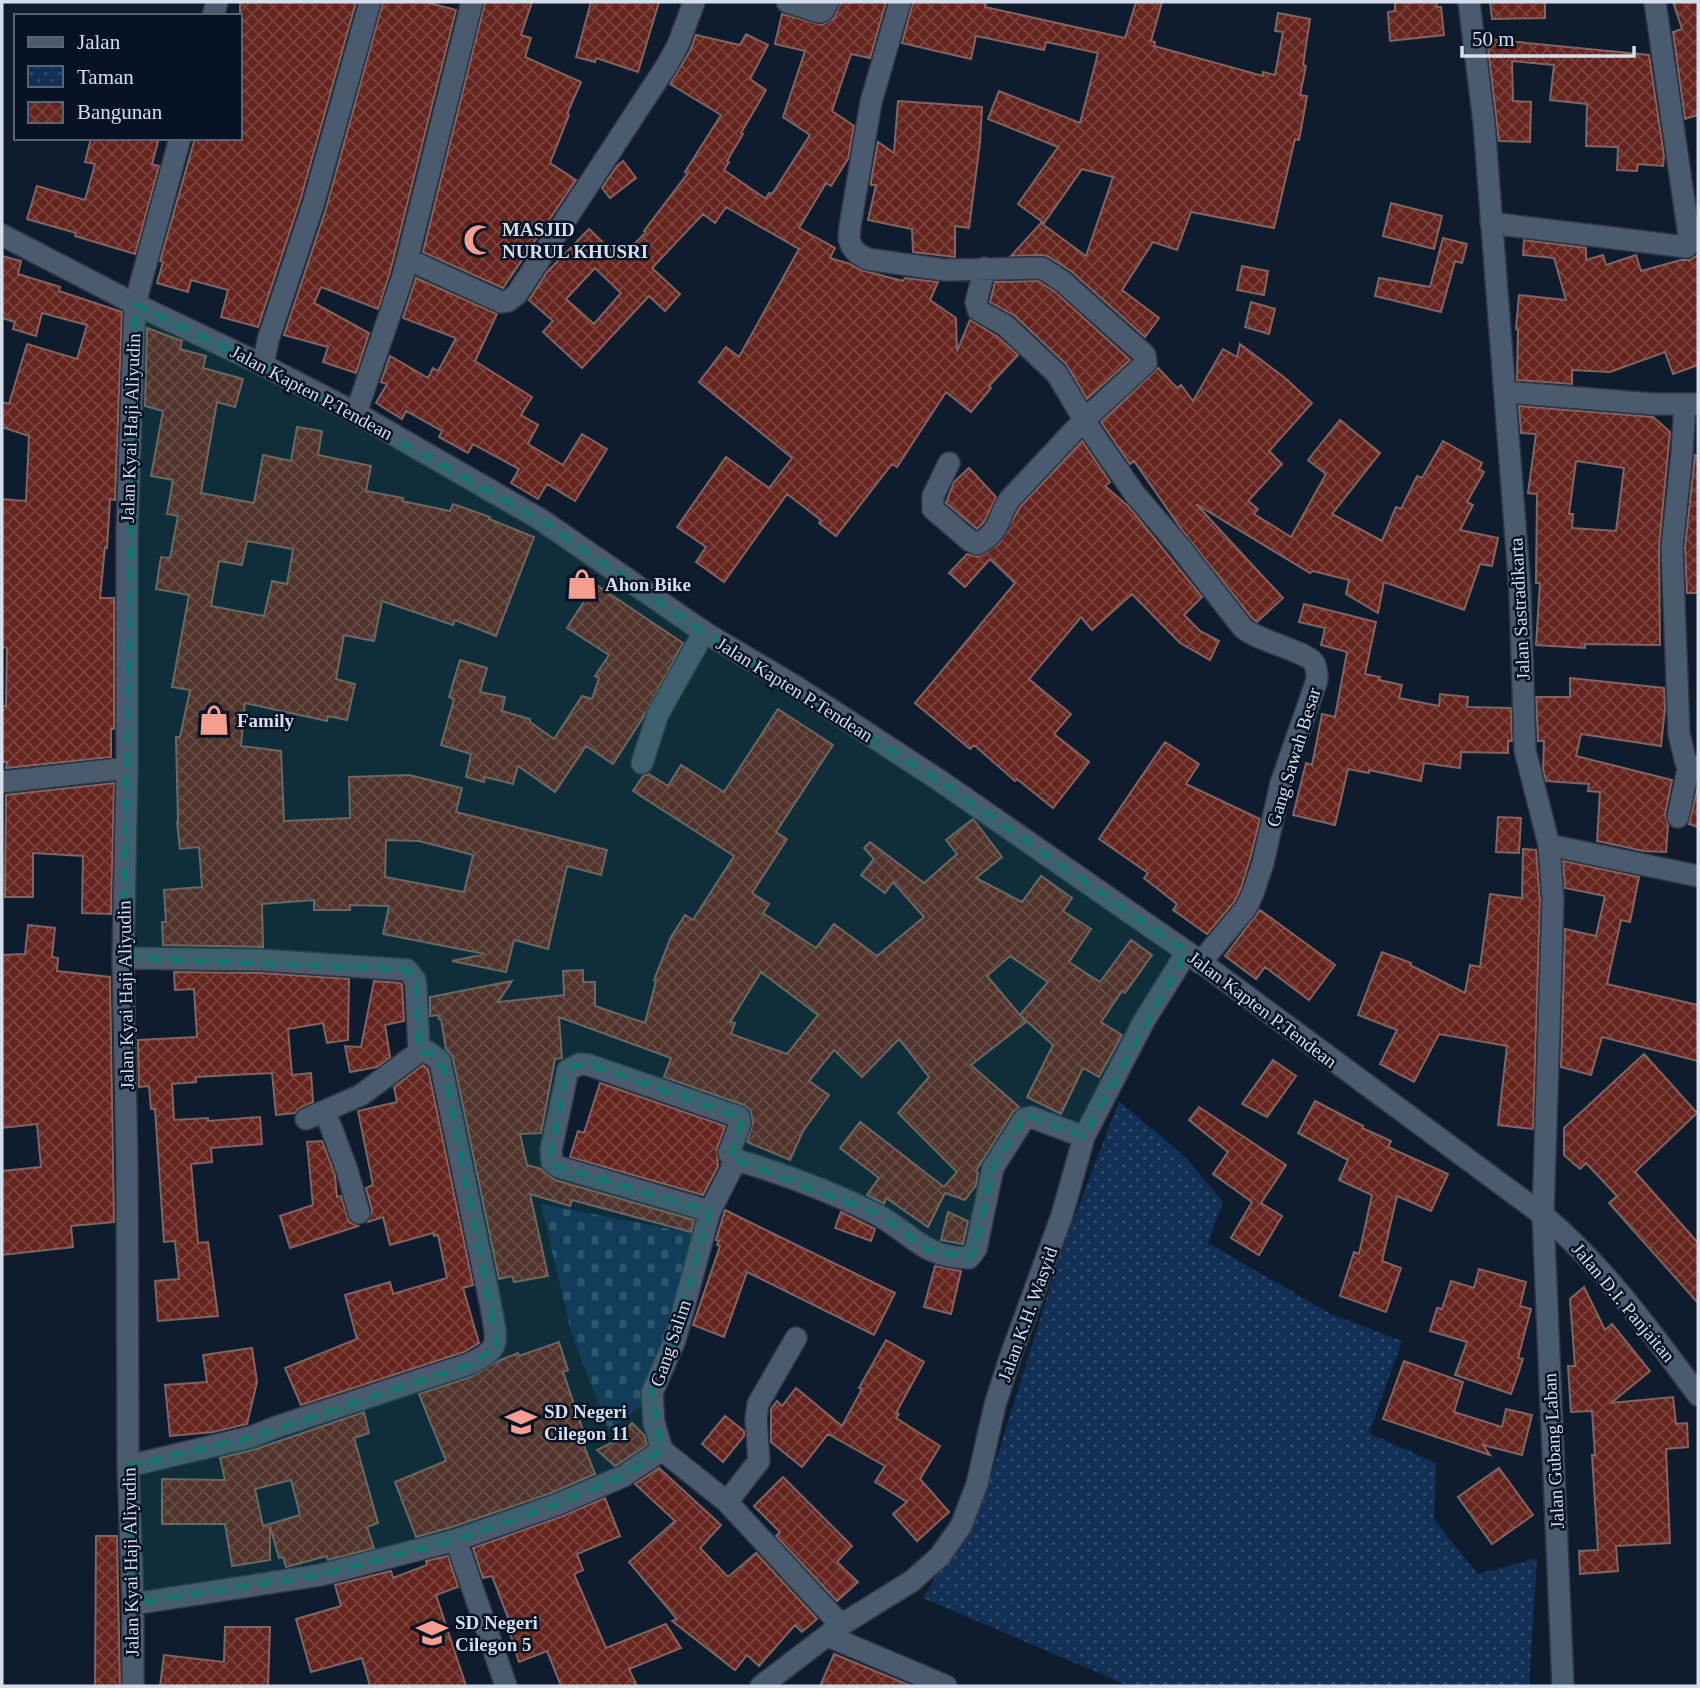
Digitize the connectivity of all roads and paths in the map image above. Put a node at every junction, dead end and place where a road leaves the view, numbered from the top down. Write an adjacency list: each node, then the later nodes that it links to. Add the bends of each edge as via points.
1 (370, 2): 15 (street)
2 (472, 2): 12 (street)
3 (694, 2): 12 (street, via 667,65 517,294 501,302)
4 (787, 2): 5 (street, via 819,12)
5 (828, 2)
6 (900, 2): 13 (street, via 871,102 849,239 867,259 945,270)
7 (1469, 2): 10 (street, Jalan Sastradikarta)
8 (1655, 2): 10 (street, via 1690,243 1686,247)
9 (179, 140): 14 (street, Jalan Kyai Haji Aliyudin)
10 (1492, 223): 16 (street, Jalan Sastradikarta)
11 (2, 235): 14 (street, Jalan Kapten P.Tendean)
12 (407, 259): 18 (street)
13 (985, 268): 19 (street, Gang Sawah Besar, via 976,307 1006,326 1057,374); 19 (street, via 1042,268 1144,355 1146,363 1141,369)
14 (135, 304): 15 (street, Jalan Kapten P.Tendean); 24 (street, Jalan Kyai Haji Aliyudin, via 127,531)
15 (264, 365): 18 (street, Jalan Kapten P.Tendean)
16 (1505, 392): 17 (street); 27 (street, Jalan Sastradikarta, via 1520,591 1525,750)
17 (1691, 404): 23 (street, via 1672,547 1679,734 1683,756)
18 (356, 413): 21 (street, Jalan Kapten P.Tendean, via 540,519)
19 (1084, 420): 20 (street, via 1010,499 1000,524 977,544 933,509 933,496); 30 (street, Gang Sawah Besar, via 1133,493 1243,628 1257,638 1309,657 1317,670 1253,893 1245,908)
20 (949, 463)
21 (704, 632): 22 (street, via 658,715); 30 (street, Jalan Kapten P.Tendean, via 939,780)
22 (642, 763)
23 (1694, 767): 26 (street)
24 (127, 768): 25 (street); 29 (street, Jalan Kyai Haji Aliyudin)
25 (2, 782)
26 (1678, 817)
27 (1549, 845): 28 (street); 36 (street, Jalan Sastradikarta, via 1553,900)
28 (1698, 876)
29 (123, 958): 31 (street, via 262,960 407,970 415,980); 40 (street, Jalan Kyai Haji Aliyudin)
30 (1194, 958): 32 (street, Jalan K.H. Wasyid, via 1121,1064); 36 (street, Jalan Kapten P.Tendean)
31 (419, 1052): 35 (street, via 361,1095 315,1115 347,1170); 40 (street, via 435,1056 444,1071 491,1307 494,1349 470,1364 251,1437)
32 (1084, 1137): 33 (street, via 1031,1117 1024,1119 993,1168 976,1249 969,1258 930,1251 877,1214); 44 (street, Jalan K.H. Wasyid, via 1062,1215 995,1405 977,1484 961,1526 940,1556 912,1581)
33 (733, 1160): 34 (street, Gang Salim); 34 (street, Gang Salim, via 729,1153 739,1118 589,1065 568,1070 552,1162)
34 (710, 1211): 39 (street, Gang Salim, via 674,1340 652,1393)
35 (359, 1213)
36 (1543, 1215): 38 (street, Jalan D.I. Panjaitan, via 1570,1238 1647,1325); 49 (street, Jalan Gubang Laban)
37 (796, 1338): 41 (street, via 758,1404 758,1461)
38 (1698, 1395)
39 (662, 1450): 41 (street); 42 (street, via 613,1481 556,1506)
40 (128, 1466): 43 (street, Jalan Kyai Haji Aliyudin)
41 (727, 1502): 44 (street)
42 (456, 1540): 43 (street, via 321,1575); 47 (street)
43 (133, 1604): 46 (street, Jalan Kyai Haji Aliyudin)
44 (834, 1631): 45 (street, Jalan K.H. Wasyid); 48 (street)
45 (765, 1685)
46 (133, 1686)
47 (506, 1686)
48 (946, 1686)
49 (1563, 1686)

